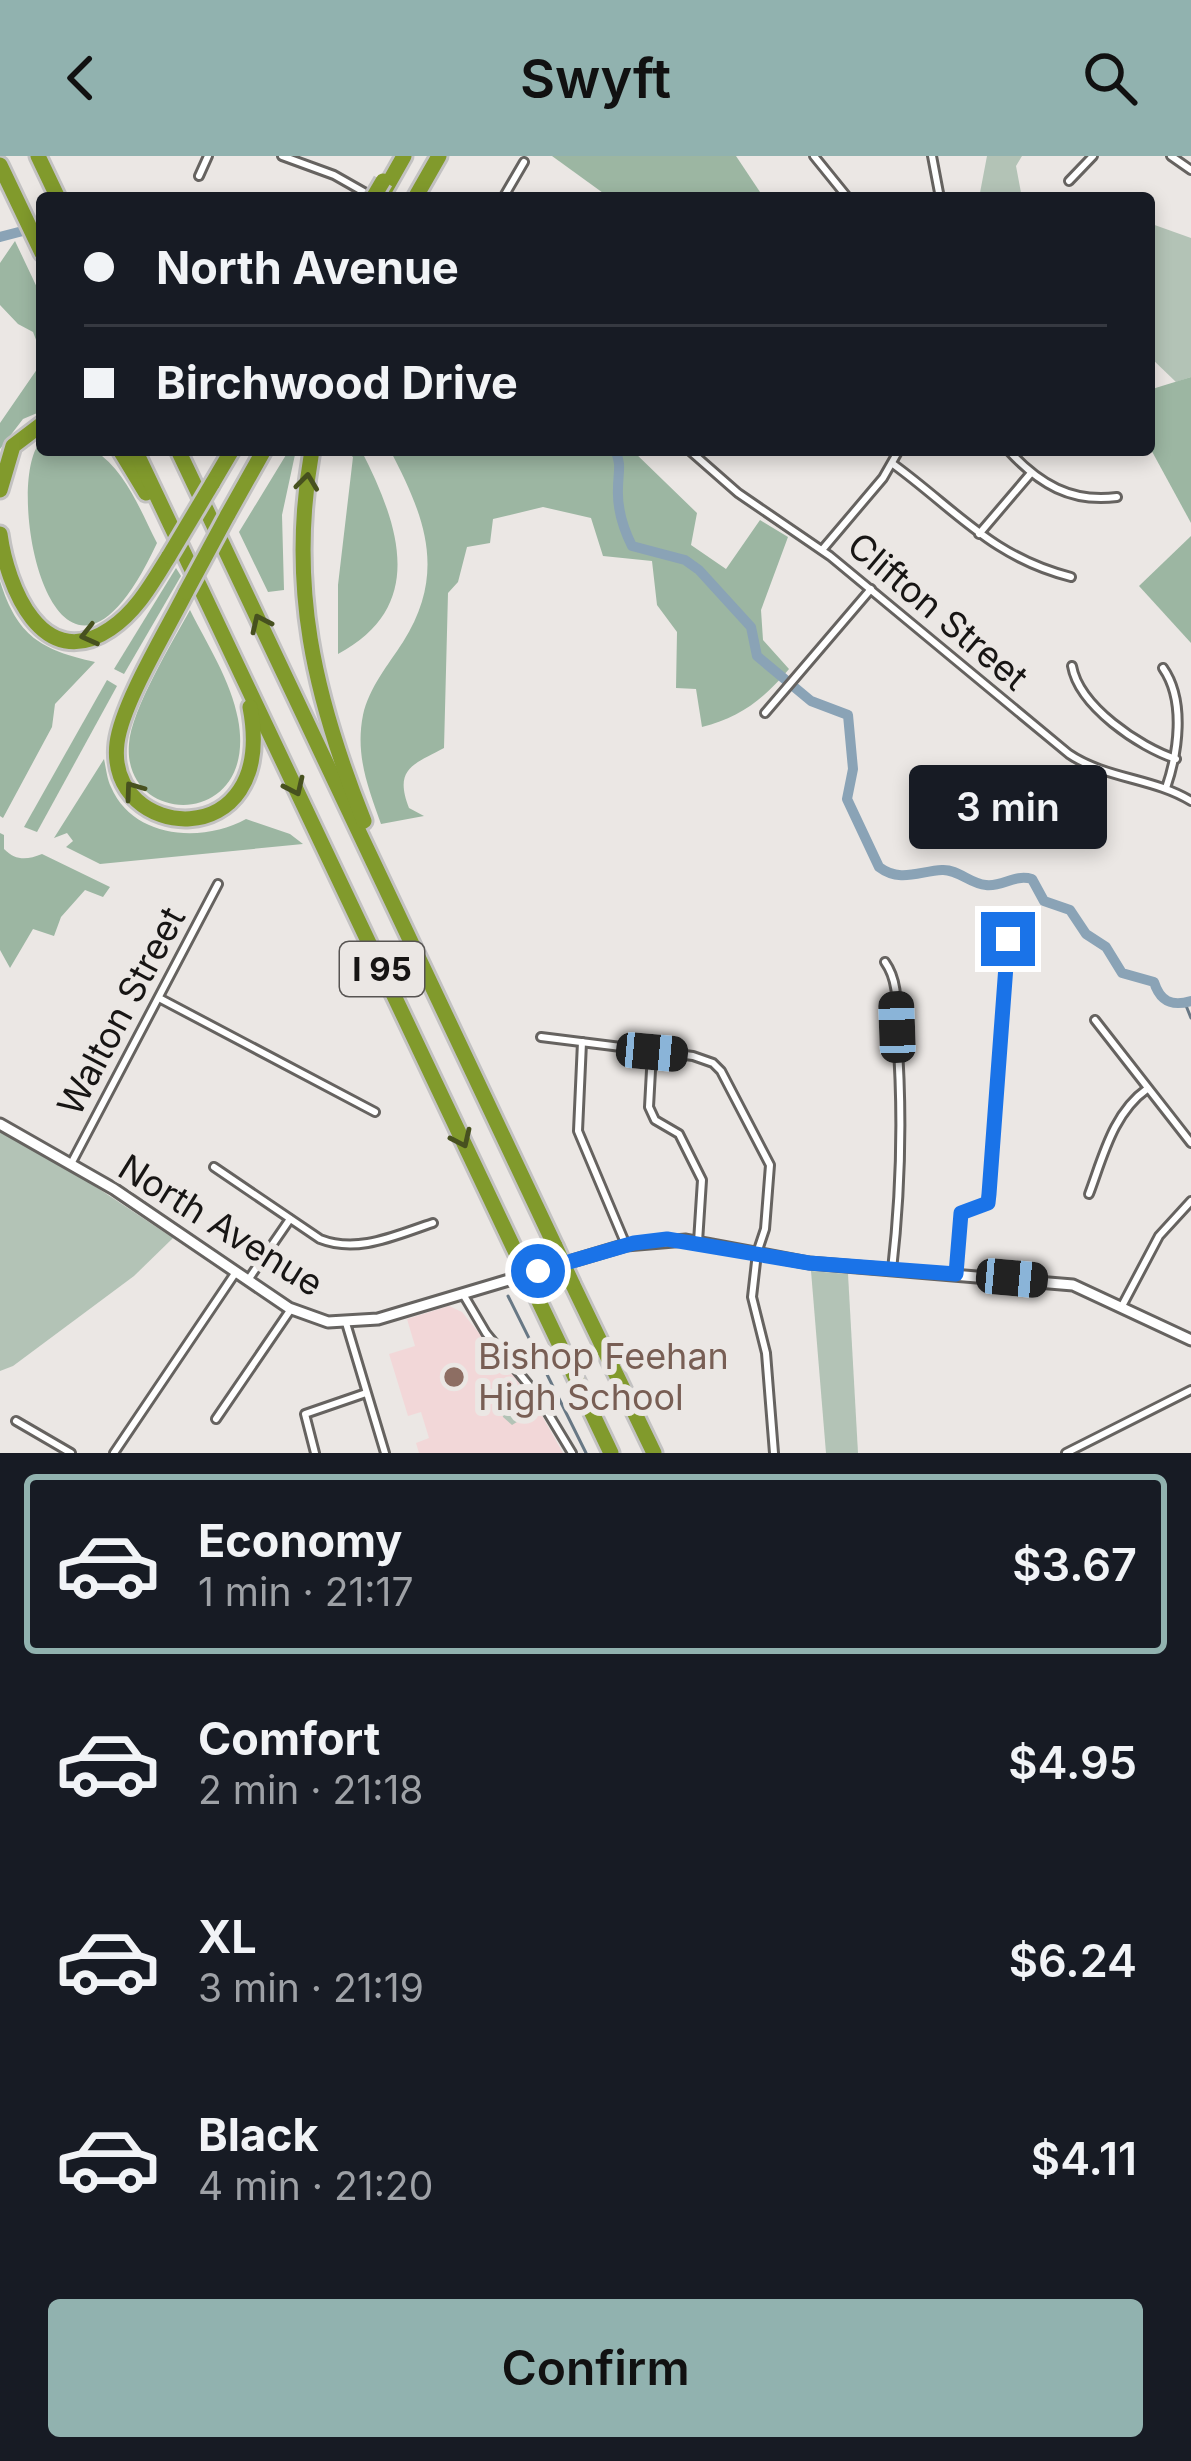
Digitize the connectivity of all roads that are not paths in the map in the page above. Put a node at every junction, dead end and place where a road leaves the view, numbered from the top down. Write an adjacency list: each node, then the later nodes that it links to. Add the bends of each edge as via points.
1 (38, 156): 16 (highway)
2 (208, 156): 14 (street)
3 (282, 156): 10 (street)
4 (400, 156): 17 (highway)
5 (439, 156): 18 (highway)
6 (814, 156): 20 (street)
7 (932, 156): 21 (street)
8 (1094, 156): 15 (street)
9 (1171, 156): 13 (street)
10 (305, 160): 17 (street)
11 (524, 162): 19 (street)
12 (0, 165): 22 (highway)
13 (1191, 170)
14 (200, 176)
15 (1069, 181)
16 (55, 192)
17 (380, 192)
18 (419, 192)
19 (506, 192)
20 (843, 192)
21 (939, 192)
22 (36, 241)
23 (36, 427): 35 (highway, via 10,452)
24 (124, 456): 39 (highway)
25 (138, 456): 39 (highway, I 95)
26 (181, 456): 50 (highway, I 95, one-way to 26)
27 (228, 456): 37 (highway, one-way to 37, bridge, via 141,600 95,637 69,640 44,631 26,612)
28 (261, 456): 45 (highway, one-way to 28, bridge, via 254,751 239,794 191,819 145,806 121,774 118,736)
29 (311, 456): 50 (highway, one-way to 29, via 309,644 302,535)
30 (695, 456): 40 (street, Clifton Street)
31 (896, 456): 33 (street)
32 (1014, 456): 34 (street)
33 (893, 464): 38 (street); 40 (street)
34 (1031, 473): 36 (street, via 1079,498); 38 (street)
35 (0, 490)
36 (1118, 497)
37 (0, 533)
38 (980, 534): 41 (street, via 1026,564)
39 (177, 538): 45 (highway, I 95)
40 (822, 550): 42 (street, Clifton Street)
41 (1071, 577)
42 (872, 590): 46 (street); 48 (street, Clifton Street, via 1080,762)
43 (1072, 666): 47 (street, via 1074,681 1122,731)
44 (1163, 668): 47 (street, via 1172,680)
45 (245, 681): 90 (highway, I 95, one-way to 90, bridge)
46 (765, 713)
47 (1176, 759): 48 (street)
48 (1166, 788): 49 (street, Clifton Street)
49 (1191, 802)
50 (382, 881): 91 (highway, I 95, bridge)
51 (218, 884): 54 (street, Walton Street)
52 (1008, 939): 74 (street, via 988,1203 961,1213)
53 (885, 962): 72 (street, via 896,996 903,1122)
54 (159, 998): 60 (street); 63 (street, Walton Street)
55 (1095, 1021): 59 (street)
56 (542, 1037): 57 (street)
57 (582, 1042): 58 (street); 70 (street, via 578,1131)
58 (652, 1052): 69 (street, via 649,1107 680,1134 702,1180); 71 (street, via 713,1063 760,1141 771,1174)
59 (1147, 1089): 62 (street); 65 (street, via 1116,1126)
60 (375, 1112)
61 (0, 1124): 63 (main road, North Avenue)
62 (1191, 1143)
63 (72, 1162): 73 (main road, North Avenue)
64 (214, 1167): 67 (street)
65 (1089, 1194)
66 (1191, 1201): 77 (street, via 1159,1236)
67 (290, 1219): 68 (street, via 340,1247); 75 (street)
68 (433, 1223)
69 (698, 1242): 70 (main road, North Avenue); 71 (main road, North Avenue)
70 (626, 1245): 76 (main road, North Avenue)
71 (757, 1253): 72 (main road, North Avenue); 92 (street, via 752,1297 766,1353)
72 (892, 1270): 74 (main road, North Avenue)
73 (236, 1272): 75 (main road, North Avenue); 86 (street)
74 (956, 1274): 77 (main road, North Avenue, via 1073,1285)
75 (248, 1280): 78 (main road, North Avenue)
76 (463, 1294): 79 (main road, North Avenue); 89 (street)
77 (1122, 1306): 80 (main road, North Avenue)
78 (291, 1309): 79 (main road, North Avenue); 83 (street)
79 (346, 1323): 82 (street)
80 (1191, 1340)
81 (1191, 1390): 93 (street)
82 (366, 1393): 87 (street, via 305,1414); 88 (street)
83 (216, 1419)
84 (16, 1421): 85 (street)
85 (71, 1453)
86 (114, 1453)
87 (315, 1453)
88 (385, 1453)
89 (572, 1453)
90 (611, 1453)
91 (654, 1453)
92 (774, 1453)
93 (1066, 1453)

